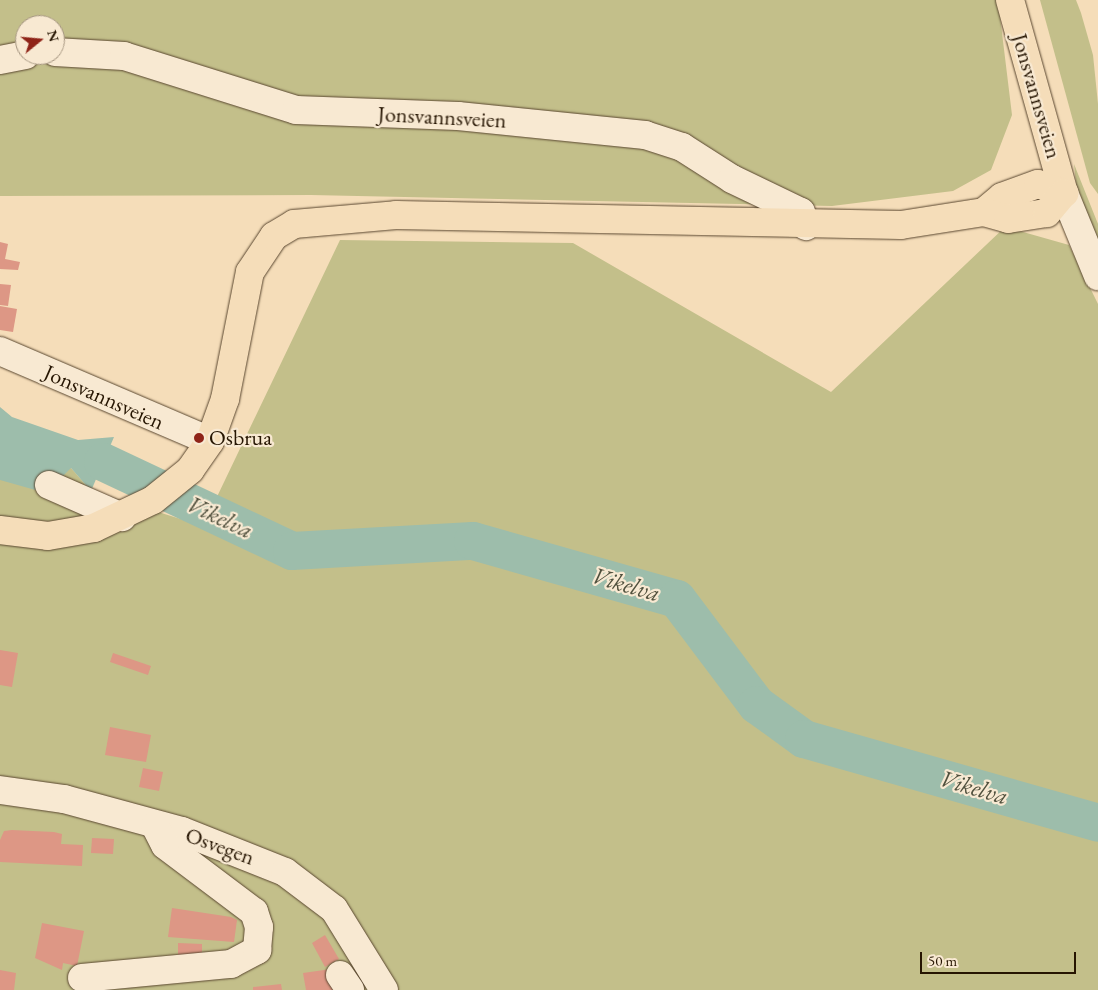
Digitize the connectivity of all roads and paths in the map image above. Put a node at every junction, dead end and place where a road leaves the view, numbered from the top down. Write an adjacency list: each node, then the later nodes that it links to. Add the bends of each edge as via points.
1 (1010, 0): 5 (main road, Jonsvannsveien)
2 (65, 53): 6 (street, Jonsvannsveien, via 124,56 296,110 458,116 645,135 682,146 732,179 801,212)
3 (15, 57): 4 (street)
4 (0, 60)
5 (1064, 193): 6 (main road, via 1047,213 1008,219 984,212 901,224); 7 (street)
6 (806, 226): 9 (main road, via 463,215 337,217 294,224 274,236 250,272 225,399)
7 (1098, 276)
8 (0, 351): 9 (street, Jonsvannsveien)
9 (210, 441): 11 (main road, via 190,470 152,500)
10 (49, 485): 11 (street)
11 (122, 517): 12 (main road, via 57,536)
12 (0, 530)
13 (0, 790): 14 (street, Osvegen, via 64,799)
14 (155, 825): 15 (street, via 165,845 254,912 259,928 257,950 231,964); 16 (street, Osvegen, via 239,851 311,889 354,935)
15 (82, 978)
16 (384, 990)

